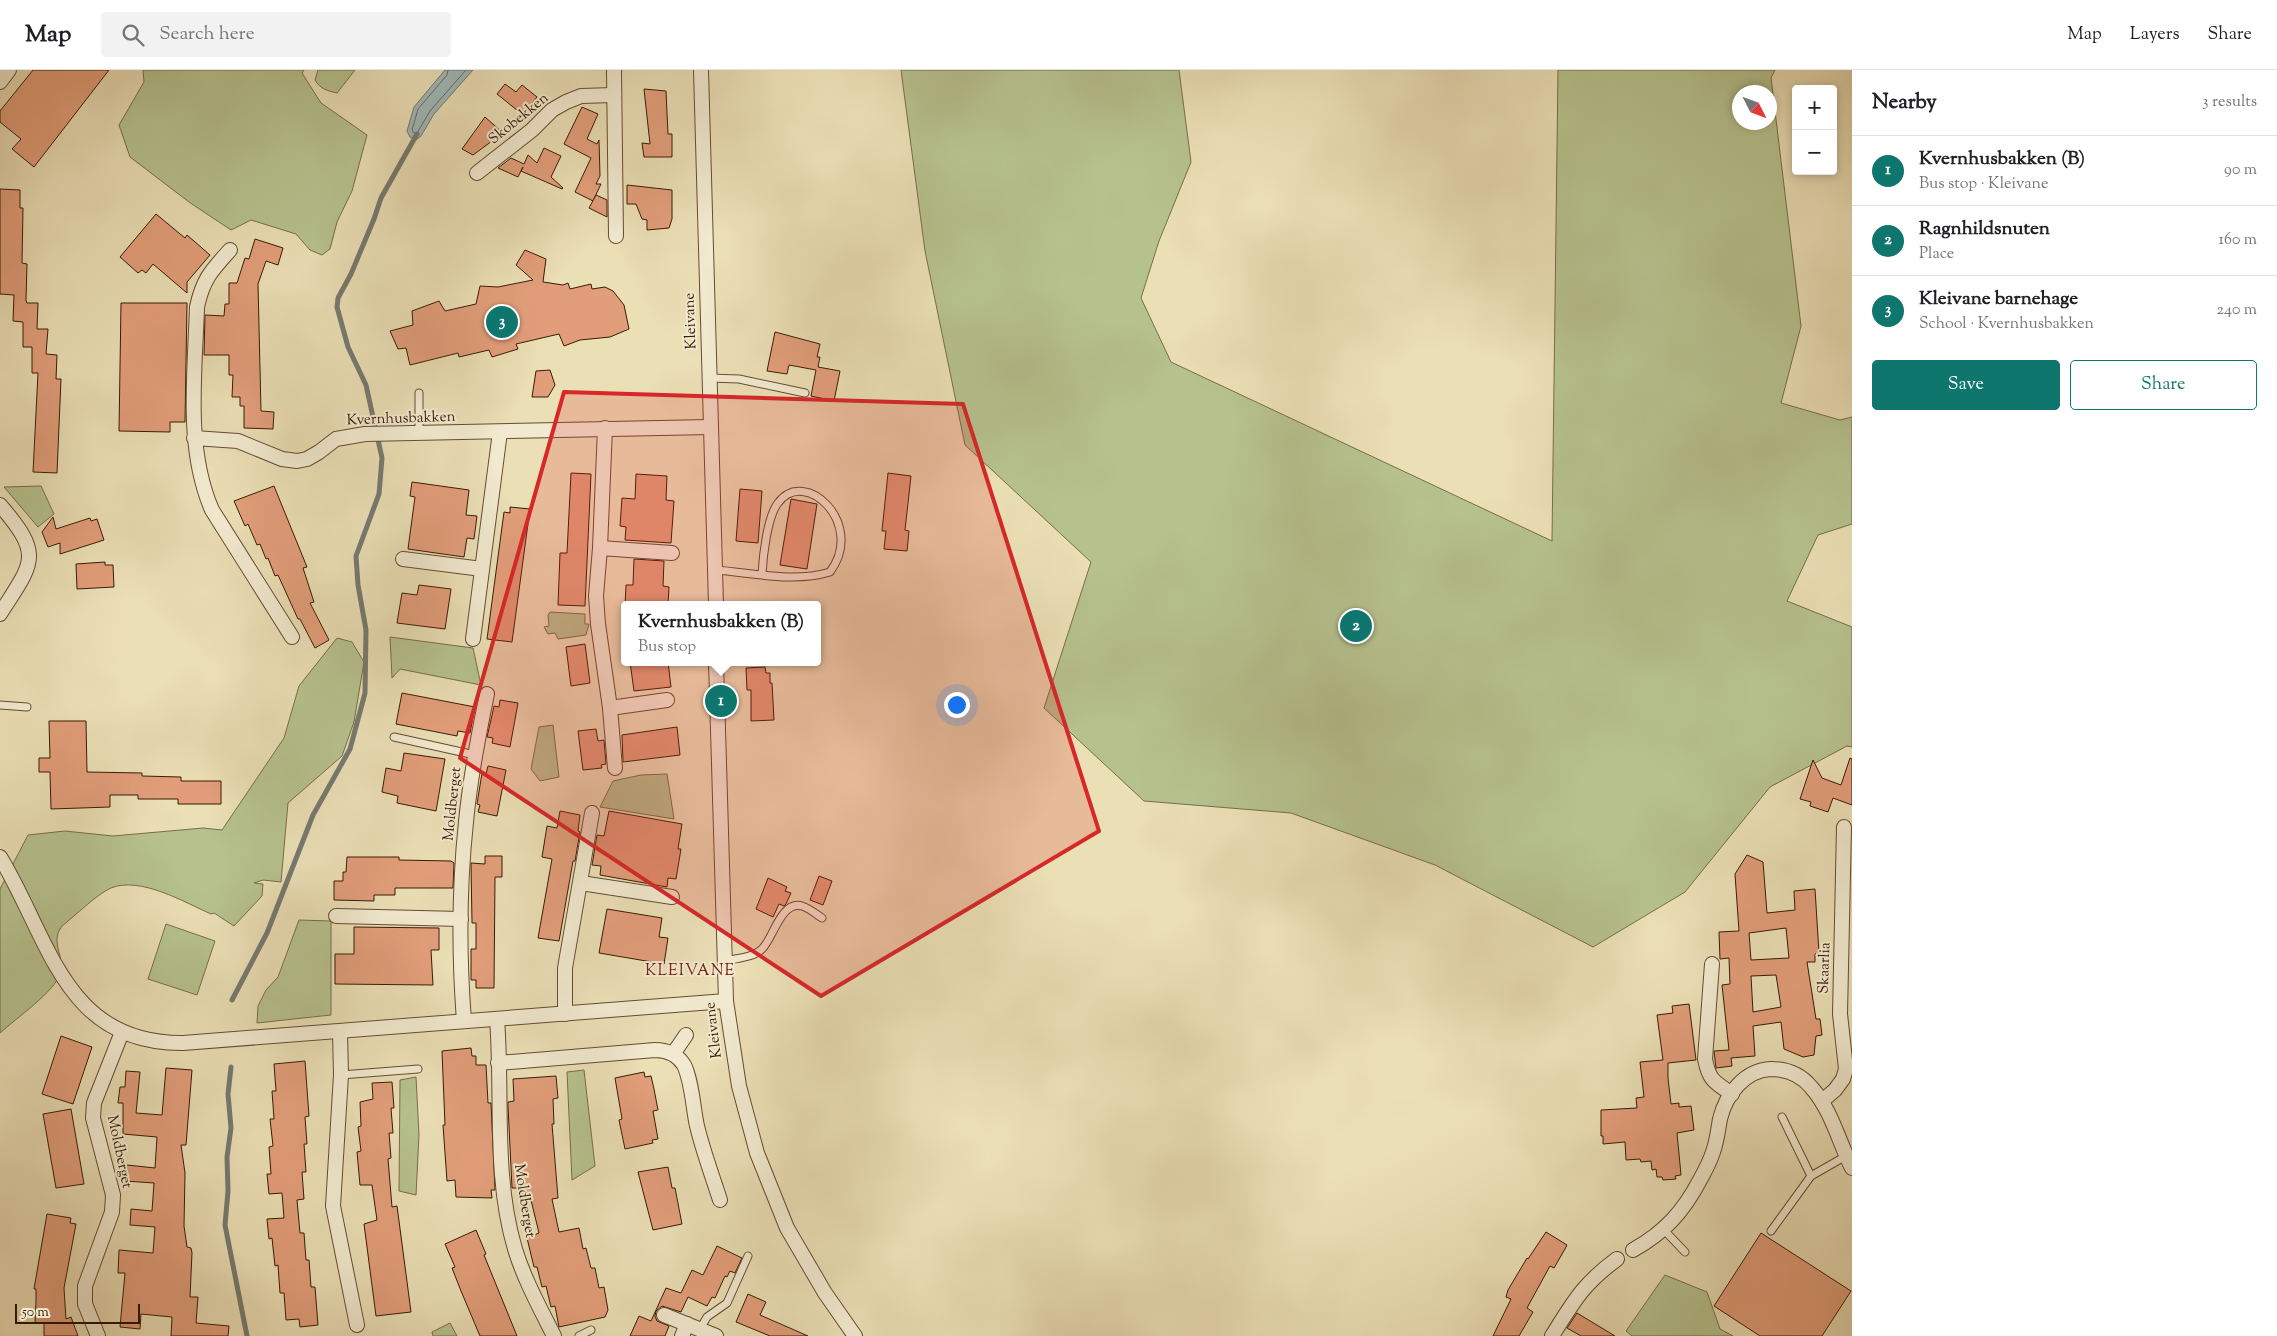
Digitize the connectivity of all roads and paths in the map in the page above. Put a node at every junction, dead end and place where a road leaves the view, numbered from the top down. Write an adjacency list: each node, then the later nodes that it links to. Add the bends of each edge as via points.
1 (9, 70): 4 (street)
2 (614, 70): 5 (street)
3 (701, 70): 9 (street, Kleivane)
4 (0, 82)
5 (614, 94): 6 (street, Skobekken, via 581,96 552,110); 7 (street)
6 (477, 173)
7 (616, 236)
8 (230, 250): 16 (street, via 206,277 197,307)
9 (709, 378): 11 (lane, via 739,379); 12 (street, Kleivane)
10 (419, 393): 15 (lane)
11 (805, 393)
12 (711, 427): 13 (street, Kvernhusbakken); 22 (street, Kleivane)
13 (605, 428): 14 (street, Kvernhusbakken); 18 (street)
14 (500, 432): 15 (street, Kvernhusbakken); 21 (street)
15 (419, 434): 16 (street, Kvernhusbakken, via 346,436 336,439 308,459 297,461 282,459 238,441)
16 (194, 438): 26 (street, via 203,490 212,510)
17 (0, 505): 25 (street, via 25,536 29,553 27,572)
18 (600, 548): 19 (street); 33 (street, via 596,596)
19 (672, 552)
20 (403, 559): 21 (street)
21 (482, 569): 27 (street)
22 (716, 570): 23 (lane); 24 (street, Kleivane)
23 (762, 574): 23 (lane, via 800,578 830,572 840,556 842,540 840,526 824,502 804,491 790,494 778,503 768,534)
24 (716, 601)
25 (0, 614)
26 (292, 637)
27 (473, 639)
28 (716, 666): 46 (street, Kleivane)
29 (487, 694): 35 (street, Moldberget)
30 (667, 700): 33 (street)
31 (0, 705): 32 (lane)
32 (27, 707)
33 (610, 708): 36 (street)
34 (394, 737): 35 (lane)
35 (475, 755): 45 (street, Moldberget, via 466,824)
36 (615, 768)
37 (592, 814): 41 (street)
38 (1844, 827): 40 (street, Skaarlia)
39 (0, 857): 52 (street, via 66,984 77,999)
40 (1848, 871): 60 (street, Skaarlia, via 1840,1014 1846,1069 1835,1090)
41 (581, 883): 42 (street); 49 (street, via 565,968)
42 (672, 897)
43 (336, 916): 45 (street)
44 (822, 918): 46 (lane, via 803,906 793,907 784,913 762,949 750,956)
45 (461, 919): 51 (street, Moldberget)
46 (724, 961): 48 (street, Kleivane)
47 (1712, 964): 59 (street, via 1705,1059 1707,1073)
48 (726, 1002): 49 (street); 79 (street, Kleivane, via 746,1117 772,1192 803,1257)
49 (565, 1014): 50 (street)
50 (496, 1019): 51 (street); 56 (street, Moldberget)
51 (464, 1022): 53 (street)
52 (122, 1032): 53 (street, via 150,1040 182,1043); 75 (street, Moldberget, via 98,1091 94,1111 98,1143 113,1195 112,1212 85,1286 85,1304)
53 (340, 1032): 58 (street)
54 (686, 1035): 55 (street)
55 (672, 1054): 56 (street, via 655,1050); 64 (street, via 686,1070 697,1125)
56 (498, 1063): 76 (street, Moldberget, via 500,1148 506,1209 515,1250)
57 (418, 1069): 58 (lane)
58 (341, 1075): 72 (street, via 333,1206)
59 (1732, 1094): 60 (street, via 1751,1074 1774,1069 1798,1076); 65 (street, via 1721,1116 1713,1152 1701,1179 1684,1207)
60 (1822, 1101): 62 (street)
61 (1782, 1117): 63 (lane)
62 (1849, 1162): 63 (lane)
63 (1811, 1176): 66 (lane)
64 (720, 1200)
65 (1664, 1230): 67 (street); 68 (lane)
66 (1771, 1231)
67 (1633, 1250): 70 (lane)
68 (1685, 1252)
69 (748, 1256): 74 (lane, via 727,1303)
70 (1617, 1259): 80 (street, via 1580,1292)
71 (664, 1315): 74 (street)
72 (357, 1325)
73 (591, 1330): 77 (lane)
74 (690, 1330): 78 (street)
75 (98, 1336)
76 (554, 1336)
77 (579, 1336)
78 (716, 1336)
79 (855, 1336)
80 (1552, 1336)

